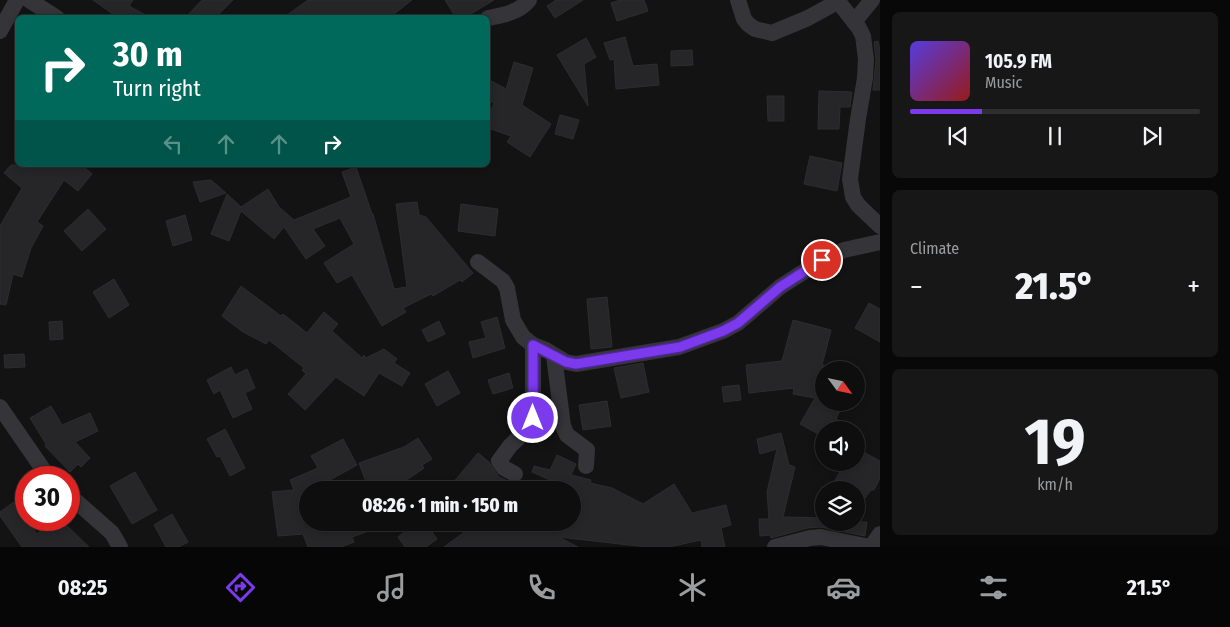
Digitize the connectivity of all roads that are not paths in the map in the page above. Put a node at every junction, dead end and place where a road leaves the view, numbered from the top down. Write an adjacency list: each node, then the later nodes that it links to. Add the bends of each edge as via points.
1 (17, 0): 10 (street)
2 (29, 0): 7 (street)
3 (529, 0): 8 (street, via 522,8)
4 (738, 0): 6 (street, via 748,24 772,33)
5 (872, 0): 9 (street)
6 (838, 1): 9 (street)
7 (52, 15)
8 (490, 18)
9 (854, 22): 11 (street, via 862,36 866,59 850,179 858,205)
10 (0, 30)
11 (880, 226)
12 (880, 242): 15 (street, via 844,250 822,260 780,287 738,323 680,347 588,363 566,362)
13 (478, 262): 14 (street, via 503,281 513,320 523,337)
14 (533, 345): 15 (street); 19 (street, via 533,418 529,428 499,461)
15 (554, 356): 18 (street, via 563,426 567,435 588,450)
16 (0, 407): 17 (street)
17 (41, 466)
18 (586, 466)
19 (515, 474)
20 (80, 505): 22 (street, via 112,533)
21 (880, 534): 24 (street)
22 (120, 547)
23 (775, 547): 24 (street, via 821,537)
24 (870, 547)

